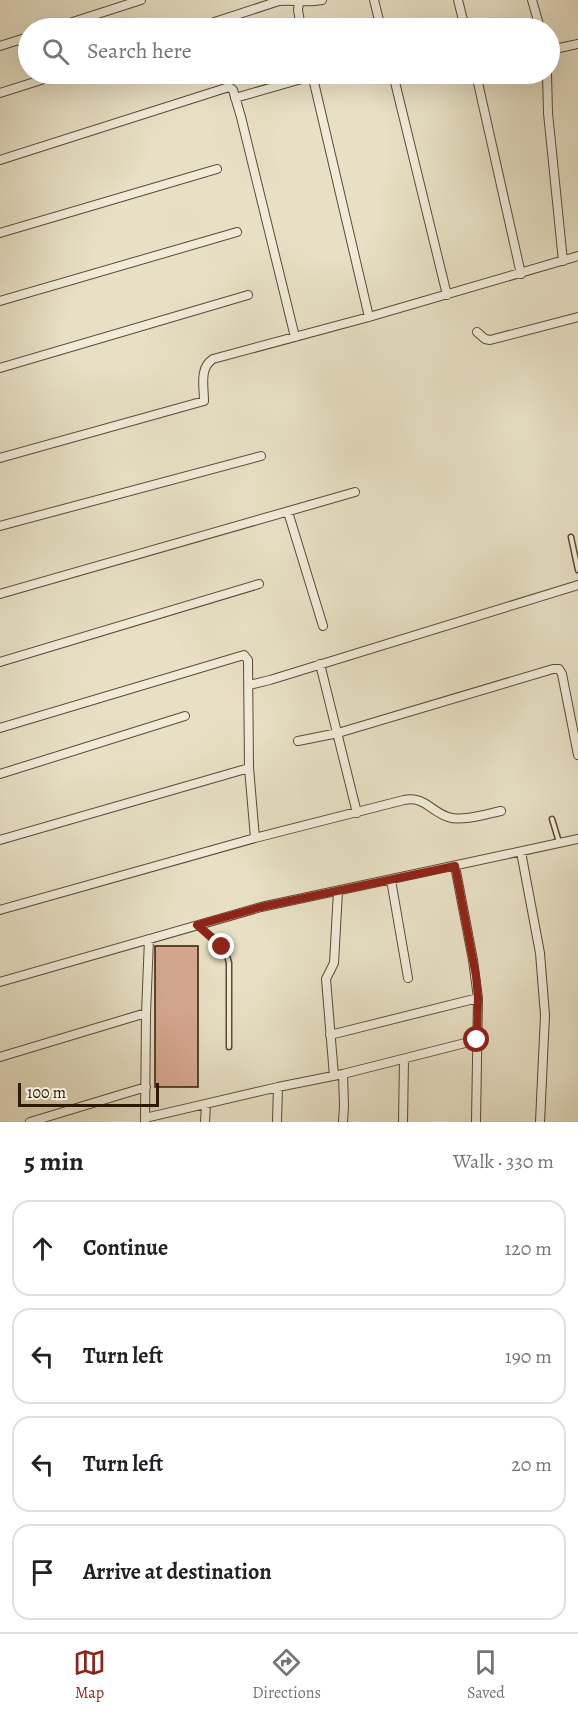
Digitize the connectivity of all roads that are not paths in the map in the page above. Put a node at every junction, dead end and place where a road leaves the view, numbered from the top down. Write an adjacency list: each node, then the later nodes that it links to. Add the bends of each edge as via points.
1 (141, 0): 7 (street)
2 (322, 0): 6 (street)
3 (374, 0): 10 (street)
4 (458, 0): 11 (street)
5 (532, 0): 12 (street)
6 (299, 2): 8 (street, via 279,1); 9 (street)
7 (85, 18)
8 (227, 18)
9 (299, 18)
10 (378, 18)
11 (462, 18)
12 (537, 18)
13 (18, 40): 15 (street)
14 (578, 44): 16 (street)
15 (0, 46)
16 (560, 48)
17 (28, 84): 23 (street)
18 (282, 84): 24 (street)
19 (314, 84): 35 (street)
20 (395, 84): 33 (street)
21 (478, 84): 31 (street)
22 (547, 84): 30 (street)
23 (0, 93)
24 (235, 98): 25 (street, via 233,90 223,88); 38 (street)
25 (0, 160)
26 (217, 169): 28 (street)
27 (237, 232): 34 (street)
28 (0, 233)
29 (578, 256): 30 (street)
30 (563, 261): 31 (street)
31 (521, 274): 33 (street)
32 (248, 295): 39 (street)
33 (447, 295): 35 (street)
34 (0, 301)
35 (369, 317): 38 (street)
36 (578, 317): 37 (street, via 490,340)
37 (477, 332)
38 (295, 337): 41 (street, via 207,363 204,401)
39 (0, 368)
40 (261, 456): 44 (street)
41 (0, 458)
42 (355, 492): 43 (street)
43 (288, 512): 49 (street); 50 (street)
44 (0, 526)
45 (571, 537): 46 (lane)
46 (578, 570)
47 (259, 584): 51 (street)
48 (578, 585): 52 (street)
49 (0, 594)
50 (323, 626)
51 (0, 662)
52 (320, 664): 53 (street); 56 (street)
53 (249, 685): 55 (street, via 248,660 244,655); 59 (street)
54 (184, 716): 60 (street)
55 (0, 728)
56 (338, 733): 57 (street); 58 (street, via 559,669); 62 (street)
57 (298, 741)
58 (578, 754)
59 (249, 768): 64 (street); 66 (street)
60 (0, 774)
61 (501, 811): 62 (street, via 449,818 413,799)
62 (357, 813): 64 (street)
63 (552, 819): 67 (lane)
64 (255, 838): 72 (street)
65 (578, 839): 67 (street)
66 (0, 840)
67 (559, 843): 68 (street)
68 (521, 852): 69 (street); 95 (street, via 540,952 545,1016)
69 (455, 866): 70 (street); 77 (street)
70 (391, 880): 71 (street); 75 (street)
71 (338, 891): 73 (street); 79 (street, via 334,963 326,979)
72 (0, 910)
73 (197, 925): 74 (street); 81 (lane, via 227,953)
74 (149, 939): 76 (street); 78 (street)
75 (408, 978)
76 (0, 982)
77 (478, 998): 79 (street); 80 (street)
78 (146, 1013): 82 (street); 85 (street)
79 (330, 1035): 84 (street)
80 (477, 1040): 83 (street); 94 (street)
81 (229, 1047)
82 (0, 1057)
83 (404, 1059): 84 (street); 93 (street)
84 (338, 1075): 86 (street); 92 (street)
85 (146, 1087): 88 (street); 89 (street)
86 (278, 1087): 87 (street); 91 (street)
87 (206, 1104): 88 (street); 90 (street)
88 (145, 1120)
89 (30, 1122)
90 (205, 1122)
91 (277, 1122)
92 (343, 1122)
93 (403, 1122)
94 (476, 1122)
95 (540, 1122)

